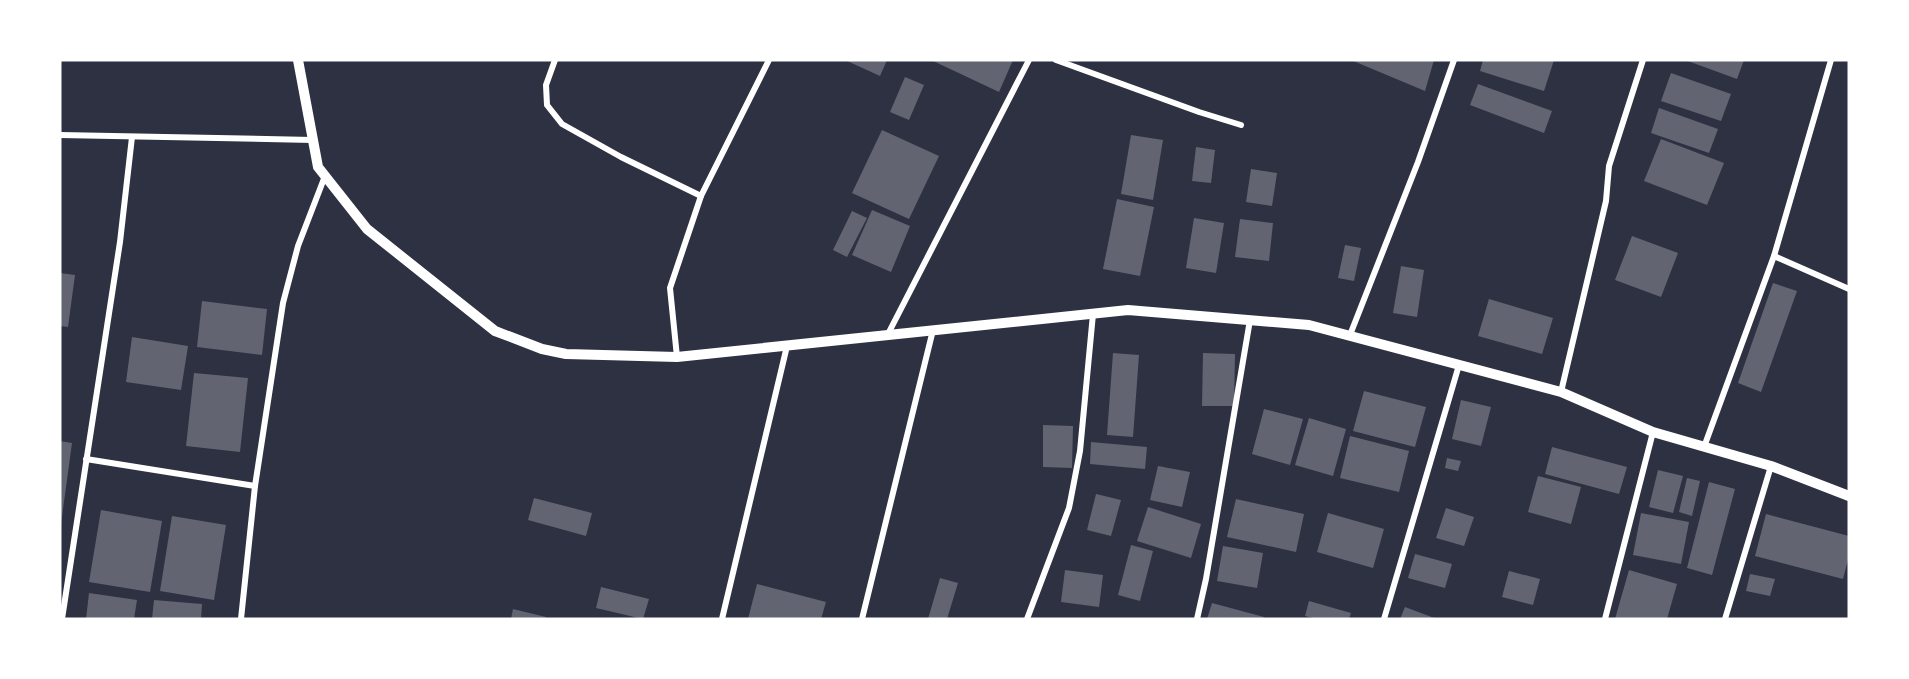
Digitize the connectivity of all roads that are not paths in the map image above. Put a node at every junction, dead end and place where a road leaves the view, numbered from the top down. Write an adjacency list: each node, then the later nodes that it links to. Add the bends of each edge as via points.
1 (298, 60): 12 (street)
2 (555, 60): 14 (street, via 546,85 547,105 561,123)
3 (769, 60): 14 (street)
4 (1029, 60): 20 (street)
5 (1056, 60): 9 (street)
6 (1454, 60): 21 (street)
7 (1643, 60): 25 (street, via 1609,166 1606,201)
8 (1831, 60): 15 (street)
9 (1241, 125)
10 (60, 135): 11 (street)
11 (132, 136): 12 (street); 28 (street, via 120,242)
12 (313, 140): 13 (street, via 318,166)
13 (325, 176): 23 (street, via 366,230 495,331 566,354); 30 (street, via 298,246 283,303)
14 (700, 196): 23 (street, via 670,288)
15 (1774, 256): 16 (street); 27 (street)
16 (1849, 289)
17 (1093, 314): 18 (street, via 1128,310); 19 (street); 36 (street, via 1080,452 1069,508)
18 (1250, 320): 21 (street, via 1309,324); 37 (street)
19 (933, 330): 20 (street); 35 (street)
20 (888, 335): 22 (street)
21 (1350, 336): 24 (street)
22 (787, 346): 23 (street); 34 (street)
23 (677, 357)
24 (1459, 365): 25 (street); 38 (street)
25 (1561, 392): 26 (street)
26 (1653, 432): 27 (street); 39 (street)
27 (1703, 448): 29 (street)
28 (86, 459): 30 (street); 32 (street)
29 (1771, 466): 31 (street); 40 (street)
30 (255, 486): 33 (street)
31 (1849, 496)
32 (62, 619)
33 (241, 619)
34 (722, 619)
35 (862, 619)
36 (1027, 619)
37 (1197, 619)
38 (1384, 619)
39 (1605, 619)
40 (1725, 619)

